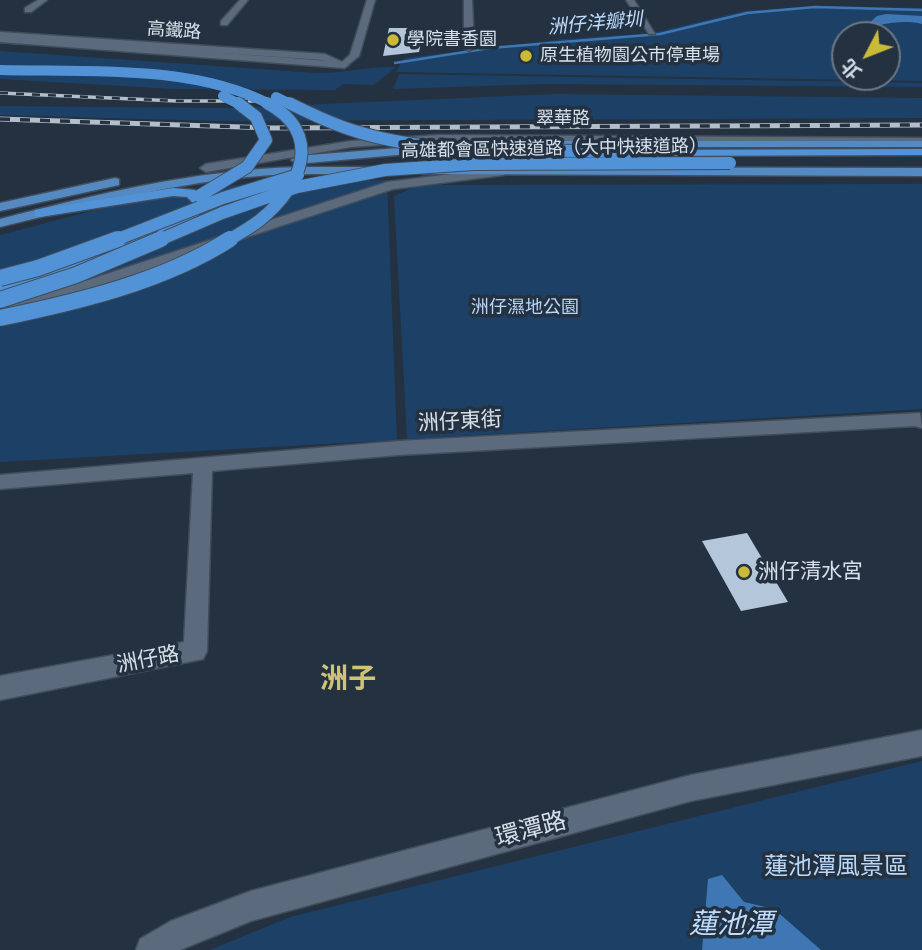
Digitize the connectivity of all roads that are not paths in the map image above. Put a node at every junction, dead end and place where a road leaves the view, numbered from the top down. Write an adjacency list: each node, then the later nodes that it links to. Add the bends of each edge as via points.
1 (43, 0): 6 (street)
2 (244, 0): 7 (street)
3 (370, 0): 12 (street, via 354,56)
4 (468, 0): 11 (street)
5 (630, 0): 8 (street)
6 (28, 10)
7 (224, 23)
8 (652, 32)
9 (0, 37): 12 (street, 高鐵路)
10 (0, 46): 12 (street, 高鐵路, via 306,68)
11 (469, 48)
12 (344, 65)
13 (0, 70): 16 (highway, bridge, via 209,78 257,90 356,132 413,144); 23 (highway, bridge, via 192,87 247,108 265,131 266,140 255,159 230,179); 27 (highway, bridge, via 175,78 224,86 280,109 295,125 303,148 297,179 286,194 259,220 207,253 122,287 50,308)
14 (922, 142): 20 (main road, 翠華路, via 486,144 206,168)
15 (922, 152): 16 (highway, 高雄都會區快速道路（大中快速道路）)
16 (640, 153): 23 (highway, 高雄都會區快速道路（大中快速道路）, bridge, via 463,154 383,159 319,170 234,194)
17 (922, 161): 26 (highway, 高雄都會區快速道路（大中快速道路）, bridge, via 467,164 374,171 288,190 99,267)
18 (500, 172): 19 (main road); 21 (main road, via 284,171 126,192); 27 (street, via 391,186)
19 (922, 172)
20 (0, 207)
21 (40, 213): 22 (main road); 25 (highway, via 173,192 191,194 203,206 196,215 91,260)
22 (0, 223)
23 (46, 263): 24 (highway, 高雄都會區快速道路（大中快速道路）, bridge)
24 (0, 278)
25 (0, 288)
26 (0, 300)
27 (0, 316)
28 (922, 422): 29 (street, 洲仔東街, via 399,448)
29 (202, 465): 30 (street, 洲仔東街); 31 (street, 洲仔路, via 195,651)
30 (0, 482)
31 (0, 688)
32 (922, 743): 33 (street, 環潭路, via 691,788 291,895 182,932)
33 (150, 950)

